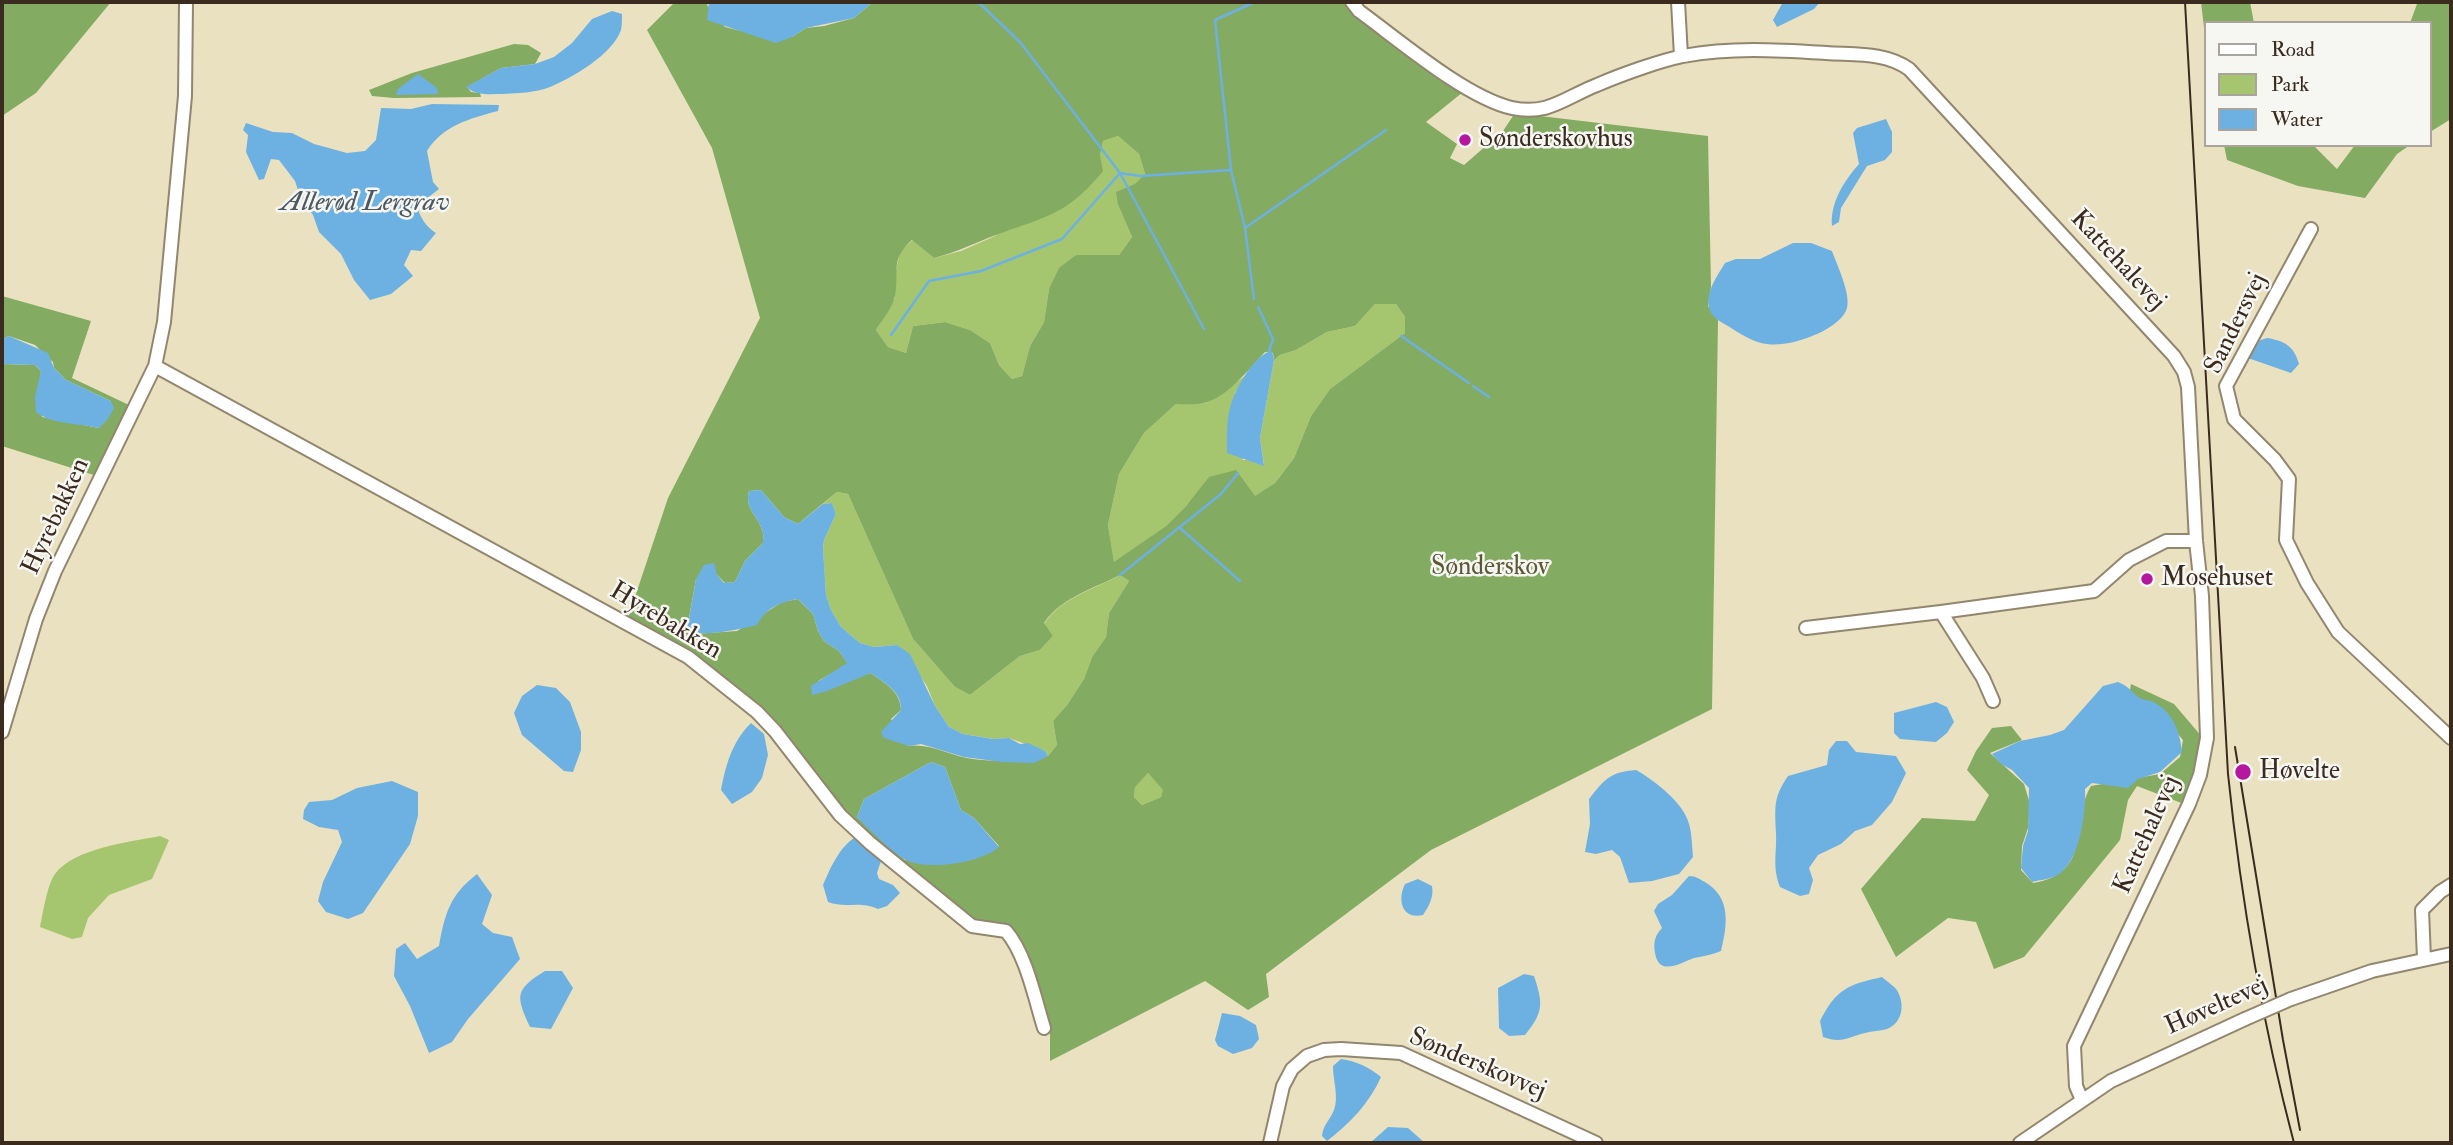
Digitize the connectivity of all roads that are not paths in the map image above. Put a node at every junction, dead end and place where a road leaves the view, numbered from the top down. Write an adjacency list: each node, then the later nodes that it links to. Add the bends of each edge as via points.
1 (186, 2): 6 (street, Hyrebakken, via 185,96 164,322)
2 (1352, 2): 4 (street, Kattehalevej, via 1465,87 1513,108 1545,110 1596,85)
3 (1678, 2): 4 (street)
4 (1681, 56): 7 (street, Kattehalevej, via 1745,48 1876,56 1909,69 2184,372 2189,387)
5 (2311, 229): 12 (street, Sandersvej, via 2226,386 2234,419 2289,479 2286,540 2338,632)
6 (155, 366): 11 (street, Hyrebakken, via 55,570); 16 (street, Hyrebakken, via 688,657 757,712 840,815 870,843 972,926 1006,931 1023,963)
7 (2196, 541): 8 (street, via 2166,541 2129,560 2094,591); 17 (street, Kattehalevej, via 2207,737 2200,775 2074,1046 2076,1086)
8 (1941, 612): 9 (street); 10 (street)
9 (1806, 628)
10 (1993, 701)
11 (2, 732)
12 (2451, 738)
13 (2451, 885): 15 (street, via 2422,910)
14 (2451, 954): 15 (street, Høveltevej)
15 (2424, 959): 17 (street, Høveltevej, bridge, via 2291,999 2134,1070)
16 (1044, 1028)
17 (2082, 1100): 20 (street, Høveltevej)
18 (1270, 1143): 19 (street, Sønderskovvej, via 1283,1086 1292,1069 1307,1056 1341,1049 1401,1053)
19 (1596, 1143)
20 (2020, 1143)

